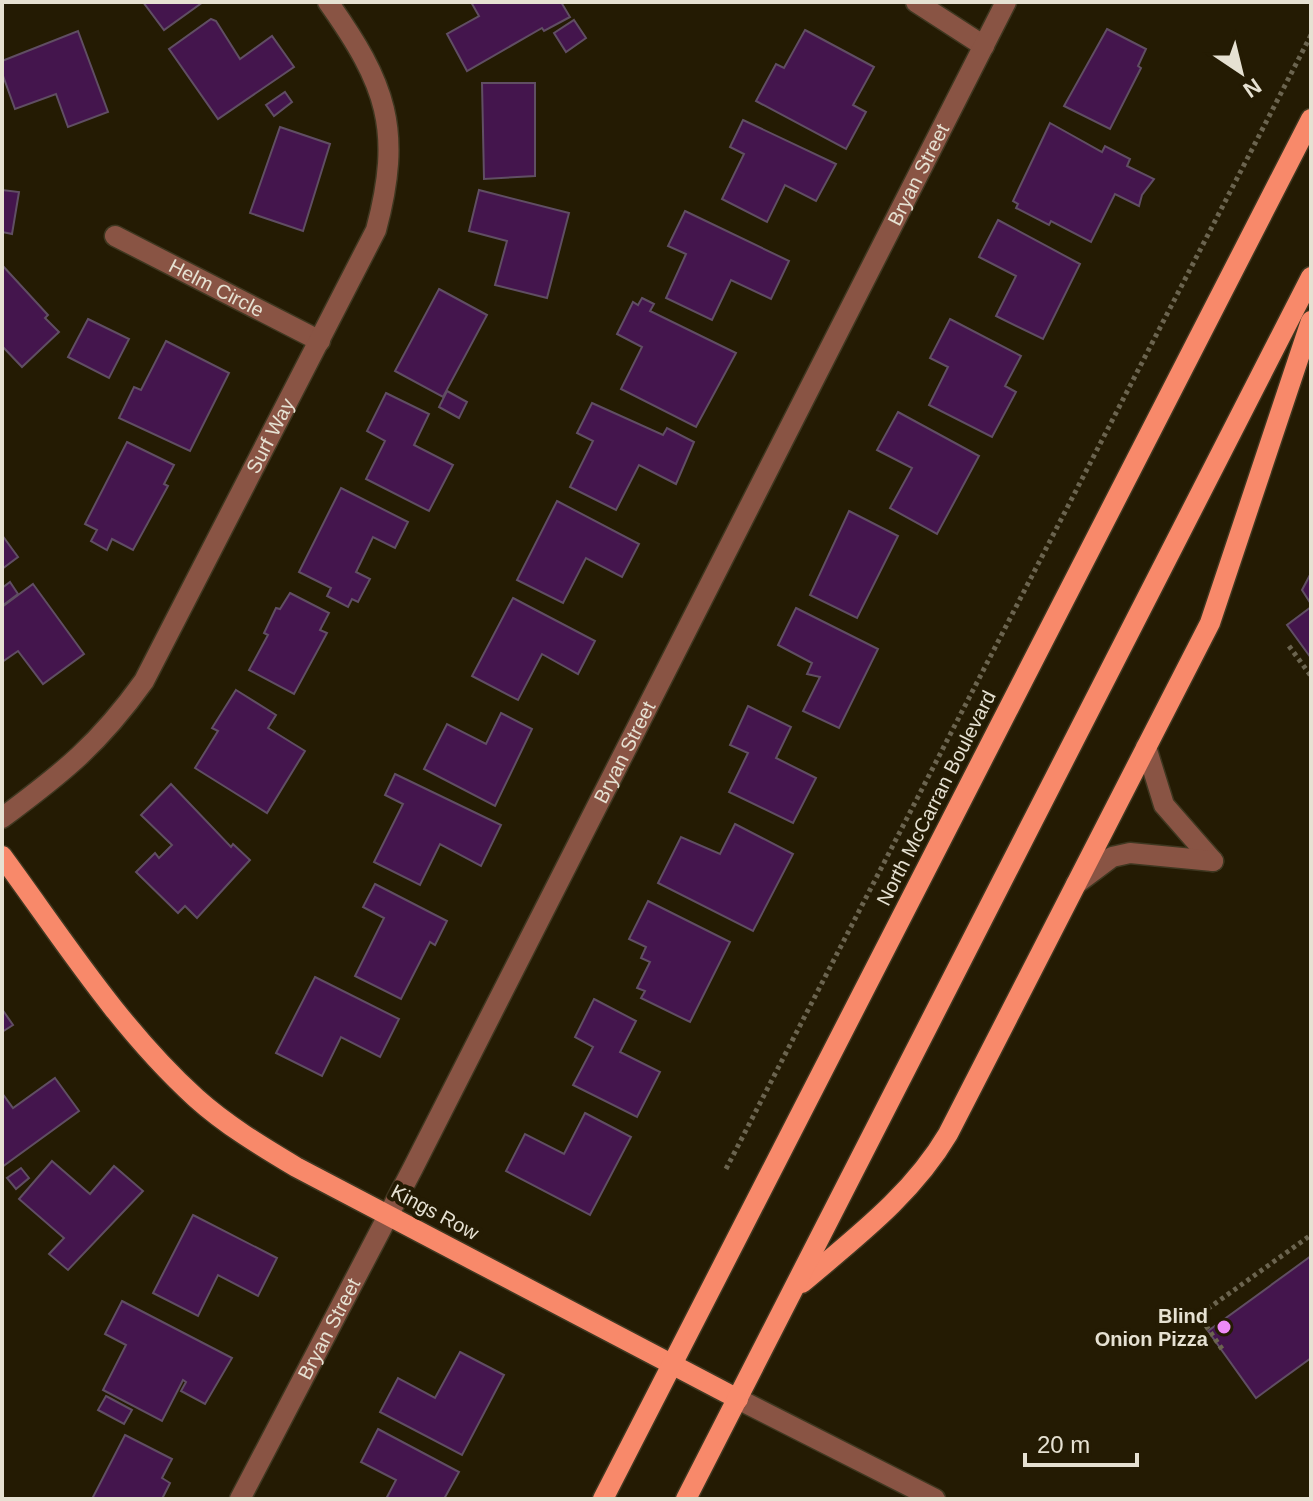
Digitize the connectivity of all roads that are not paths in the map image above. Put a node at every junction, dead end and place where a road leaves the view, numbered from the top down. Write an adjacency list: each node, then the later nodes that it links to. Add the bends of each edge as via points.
1 (328, 2): 9 (street, Surf Way, via 364,52 381,94 389,141 387,189 376,230)
2 (916, 2): 4 (street)
3 (1006, 2): 4 (street, Bryan Street)
4 (984, 46): 14 (street, Bryan Street)
5 (1311, 119): 16 (main road, North McCarran Boulevard)
6 (115, 236): 9 (street, Helm Circle)
7 (1311, 277): 15 (main road)
8 (1311, 321): 10 (main road, via 1229,576)
9 (320, 341): 11 (street, Surf Way, via 144,681 110,728 71,767)
10 (1146, 747): 13 (main road); 13 (street, via 1164,805 1213,861 1130,853 1112,857)
11 (2, 818)
12 (2, 856): 14 (main road, Kings Row, via 114,1009 198,1100 283,1159)
13 (1076, 884): 15 (main road, via 928,1168)
14 (389, 1214): 16 (main road, Kings Row); 18 (street, Bryan Street)
15 (793, 1291): 17 (main road)
16 (674, 1366): 17 (main road, Kings Row); 19 (main road, North McCarran Boulevard)
17 (738, 1399): 20 (main road); 21 (street, Kings Row)
18 (240, 1499)
19 (603, 1499)
20 (686, 1499)
21 (935, 1499)

